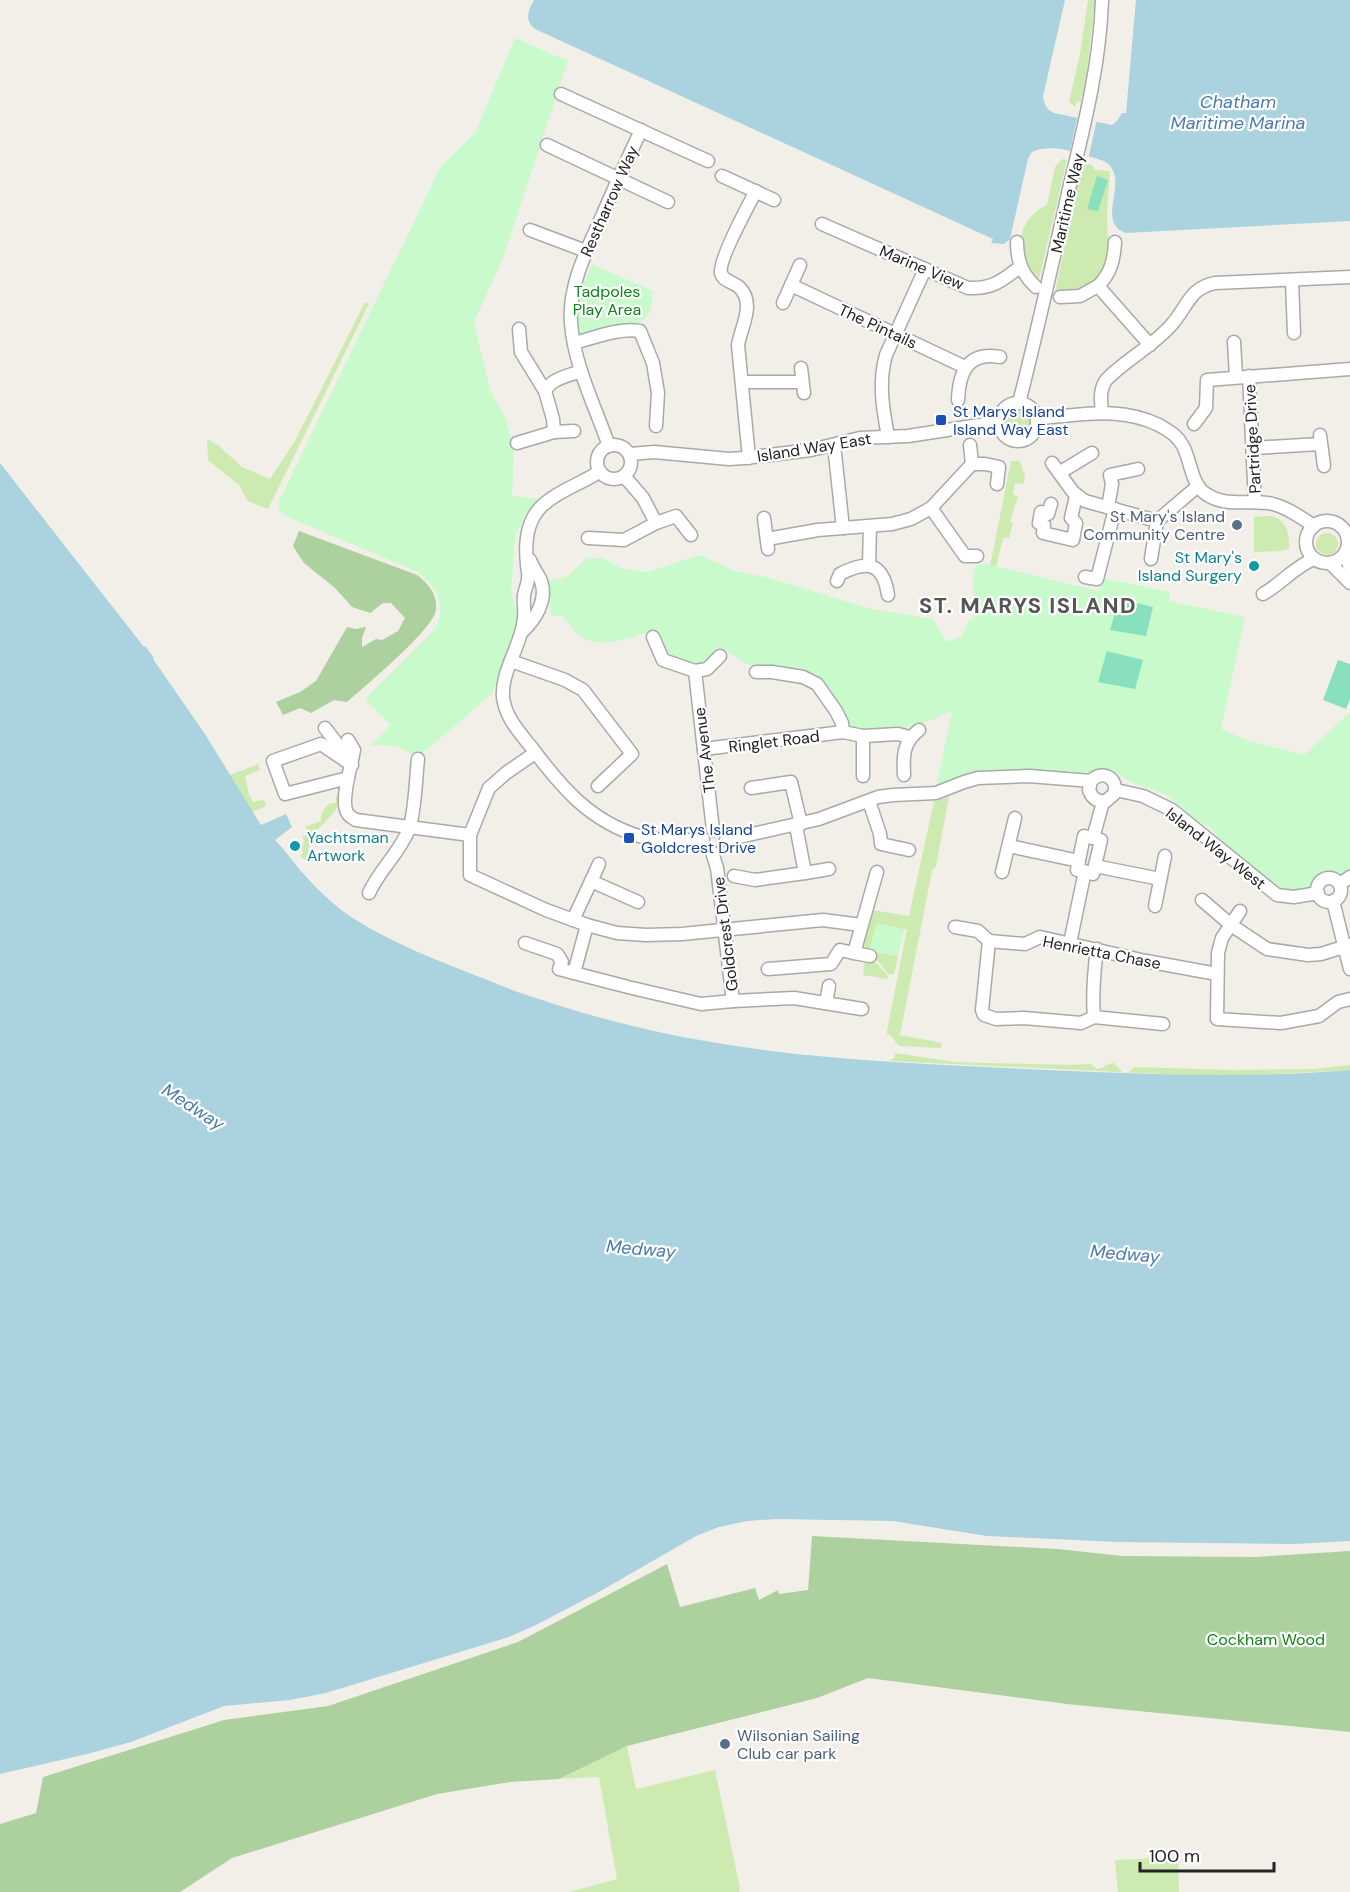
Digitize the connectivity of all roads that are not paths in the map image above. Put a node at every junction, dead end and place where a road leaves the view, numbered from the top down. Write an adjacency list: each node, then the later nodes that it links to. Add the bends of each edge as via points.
1 (1102, 0): 42 (street, Maritime Way, via 1084,125)
2 (561, 94): 3 (street)
3 (641, 130): 5 (street); 7 (street, Restharrow Way)
4 (547, 145): 7 (street)
5 (708, 161)
6 (722, 176): 8 (street)
7 (619, 179): 10 (street); 15 (street, Restharrow Way)
8 (756, 191): 9 (street); 39 (street, via 721,267 721,274 739,287 747,301 738,345)
9 (774, 200)
10 (668, 202)
11 (822, 224): 18 (street, Marine View)
12 (530, 230): 15 (street)
13 (1017, 242): 17 (street)
14 (1115, 242): 22 (street, via 1112,268)
15 (586, 251): 30 (street, Restharrow Way, via 571,303)
16 (800, 265): 21 (street)
17 (1020, 267): 18 (street, Marine View, via 997,284 983,288 968,288); 23 (street)
18 (925, 269): 28 (street)
19 (1350, 277): 20 (street)
20 (1292, 280): 27 (street); 31 (street, via 1203,286)
21 (791, 285): 25 (street); 28 (street, The Pintails)
22 (1098, 286): 24 (street, via 1080,296); 31 (street)
23 (1036, 287)
24 (1060, 297)
25 (783, 303)
26 (519, 329): 40 (street, via 521,352)
27 (1294, 333)
28 (895, 334): 33 (street, The Pintails); 50 (street, via 881,380)
29 (1234, 342): 38 (street)
30 (574, 343): 36 (street, Restharrow Way); 47 (street, via 613,333 640,332 653,363 658,393)
31 (1150, 345): 43 (street, via 1106,380 1101,396)
32 (1000, 357): 33 (street, via 980,358)
33 (965, 368): 41 (street)
34 (801, 369): 39 (street, via 803,388)
35 (1350, 369): 37 (street)
36 (581, 372): 40 (street, via 555,381); 54 (street, Restharrow Way)
37 (1249, 376): 38 (street); 55 (street, Partridge Drive)
38 (1236, 377): 46 (street, via 1207,380 1206,408)
39 (742, 382): 58 (street)
40 (545, 391): 49 (street)
41 (958, 400)
42 (1018, 403): 44 (street, via 1030,407); 45 (street, via 1007,406)
43 (1102, 413): 44 (street); 65 (street, via 1128,414 1172,432 1182,444)
44 (1037, 418): 45 (street, via 1035,430 1020,441 1007,438)
45 (999, 422): 50 (street, Island Way East)
46 (1194, 424)
47 (656, 426)
48 (574, 431): 49 (street)
49 (554, 432): 51 (street)
50 (888, 437): 52 (street, Island Way East, via 860,438)
51 (517, 443)
52 (834, 445): 58 (street, Island Way East); 77 (street)
53 (970, 445): 59 (street)
54 (609, 446): 57 (street, Island Way East, via 623,447); 62 (street, via 600,453)
55 (1253, 448): 60 (street, via 1320,439); 67 (street, Partridge Drive)
56 (1092, 453): 66 (street, via 1056,468)
57 (630, 454): 58 (street, Island Way East); 63 (street, via 631,467)
58 (749, 458)
59 (972, 465): 64 (street, via 999,467); 69 (street)
60 (1324, 466)
61 (1138, 469): 70 (street, via 1110,475)
62 (599, 470): 63 (street, via 611,478); 82 (street, via 538,509 528,533)
63 (624, 476): 73 (street, via 643,498)
64 (997, 484)
65 (1198, 486): 67 (street, via 1205,494 1224,502); 72 (street)
66 (1076, 496): 68 (street, via 1071,518 1076,523 1073,540 1042,538 1041,512 1048,514); 70 (street)
67 (1255, 502): 75 (street, via 1290,510)
68 (1051, 504)
69 (931, 508): 76 (street, via 911,519); 81 (street, via 965,556)
70 (1112, 508): 72 (street); 88 (street, via 1097,579)
71 (764, 518): 77 (street, via 767,544 810,531)
72 (1157, 521): 83 (street)
73 (656, 523): 78 (street, via 676,516); 79 (street, via 624,540)
74 (1346, 525): 75 (street, via 1332,522); 80 (street)
75 (1314, 526): 84 (street, via 1306,542)
76 (870, 527): 77 (street); 86 (street)
77 (843, 528)
78 (691, 535)
79 (588, 538)
80 (1345, 553): 85 (street); 87 (street)
81 (977, 556)
82 (527, 557): 93 (street); 93 (street, via 540,579 542,594 539,611)
83 (1151, 559)
84 (1314, 559): 85 (street); 91 (street)
85 (1330, 563): 90 (street)
86 (869, 565): 89 (street, via 840,574); 92 (street, via 882,575)
87 (1350, 568)
88 (1085, 577)
89 (837, 580)
90 (1350, 583)
91 (1263, 594)
92 (888, 595)
93 (522, 632): 96 (street)
94 (653, 637): 97 (street, via 663,660)
95 (720, 656): 97 (street, via 707,669)
96 (511, 661): 104 (street, via 503,688 505,706); 111 (street, via 583,690 632,754)
97 (695, 671): 103 (street, The Avenue)
98 (756, 672): 100 (street, Ringlet Road, via 790,674 817,684 839,717)
99 (325, 728): 106 (street)
100 (843, 732): 101 (street, Ringlet Road); 103 (street, Ringlet Road)
101 (863, 736): 107 (street, Ringlet Road, via 914,734 903,757); 108 (street)
102 (348, 740): 106 (street, via 354,750)
103 (704, 749): 119 (street, The Avenue)
104 (536, 753): 120 (street, via 489,788); 121 (street, via 577,802 606,822 639,836)
105 (418, 759): 118 (street)
106 (352, 762): 109 (street); 109 (street, via 321,744 273,761 285,794)
107 (904, 775)
108 (863, 776)
109 (348, 778): 118 (street, via 347,814 356,820)
110 (1091, 781): 113 (street, via 1098,775 1108,776); 114 (street, via 993,776 964,782 936,794 893,795); 115 (street, via 1090,795)
111 (598, 786)
112 (751, 788): 117 (street, via 791,782)
113 (1116, 789): 115 (street); 137 (street, Island Way West, via 1172,810 1277,895)
114 (869, 801): 117 (street); 124 (street, via 881,844)
115 (1103, 802): 127 (street, via 1094,838 1084,836)
116 (1015, 818): 122 (street)
117 (799, 825): 123 (street); 131 (street)
118 (409, 828): 120 (street); 136 (street)
119 (713, 830): 121 (street); 123 (street, via 720,831)
120 (470, 835): 143 (street, via 470,875)
121 (703, 839): 123 (street, via 706,849)
122 (1009, 846): 127 (street); 130 (street)
123 (720, 848): 148 (street, Goldcrest Drive, via 717,868)
124 (909, 850)
125 (1165, 856): 133 (street)
126 (599, 864): 134 (street)
127 (1086, 866): 133 (street); 151 (street)
128 (830, 869): 131 (street)
129 (877, 872): 145 (street)
130 (1002, 872)
131 (805, 873): 132 (street, via 754,880)
132 (734, 876)
133 (1161, 879): 141 (street)
134 (591, 881): 139 (street); 143 (street)
135 (1345, 881): 137 (street, Island Way West, via 1326,879 1319,884); 140 (street, Island Way West)
136 (369, 893)
137 (1318, 893): 140 (street, via 1325,901)
138 (1202, 900): 146 (street)
139 (638, 902)
140 (1333, 902): 152 (street)
141 (1155, 906)
142 (1240, 911): 146 (street)
143 (573, 920): 144 (street)
144 (587, 925): 148 (street, via 646,935); 158 (street)
145 (861, 925): 148 (street, via 823,920); 154 (street)
146 (1231, 925): 152 (street, via 1266,949 1308,955); 159 (street, via 1222,938)
147 (955, 927): 149 (street, Henrietta Chase, via 978,931)
148 (725, 930): 162 (street, Goldcrest Drive)
149 (990, 941): 151 (street, Henrietta Chase, via 1025,944 1040,937); 165 (street, via 984,1015 996,1019 1081,1023)
150 (525, 943): 158 (street, via 557,954 562,962 559,969)
151 (1070, 944): 153 (street, Henrietta Chase)
152 (1347, 946): 157 (street)
153 (1097, 949): 159 (street, Henrietta Chase); 165 (street)
154 (854, 953): 155 (street); 156 (street, via 840,950 831,964)
155 (870, 956)
156 (768, 969)
157 (1350, 969)
158 (574, 973): 162 (street, Goldcrest Drive, via 701,1004)
159 (1217, 974): 161 (street, via 1217,1019 1281,1023 1319,1016 1338,1002)
160 (829, 986): 163 (street)
161 (1350, 999)
162 (733, 1001): 163 (street, Goldcrest Drive, via 794,998)
163 (826, 1004): 164 (street, Goldcrest Drive)
164 (862, 1010)
165 (1094, 1017): 166 (street)
166 (1163, 1024)

